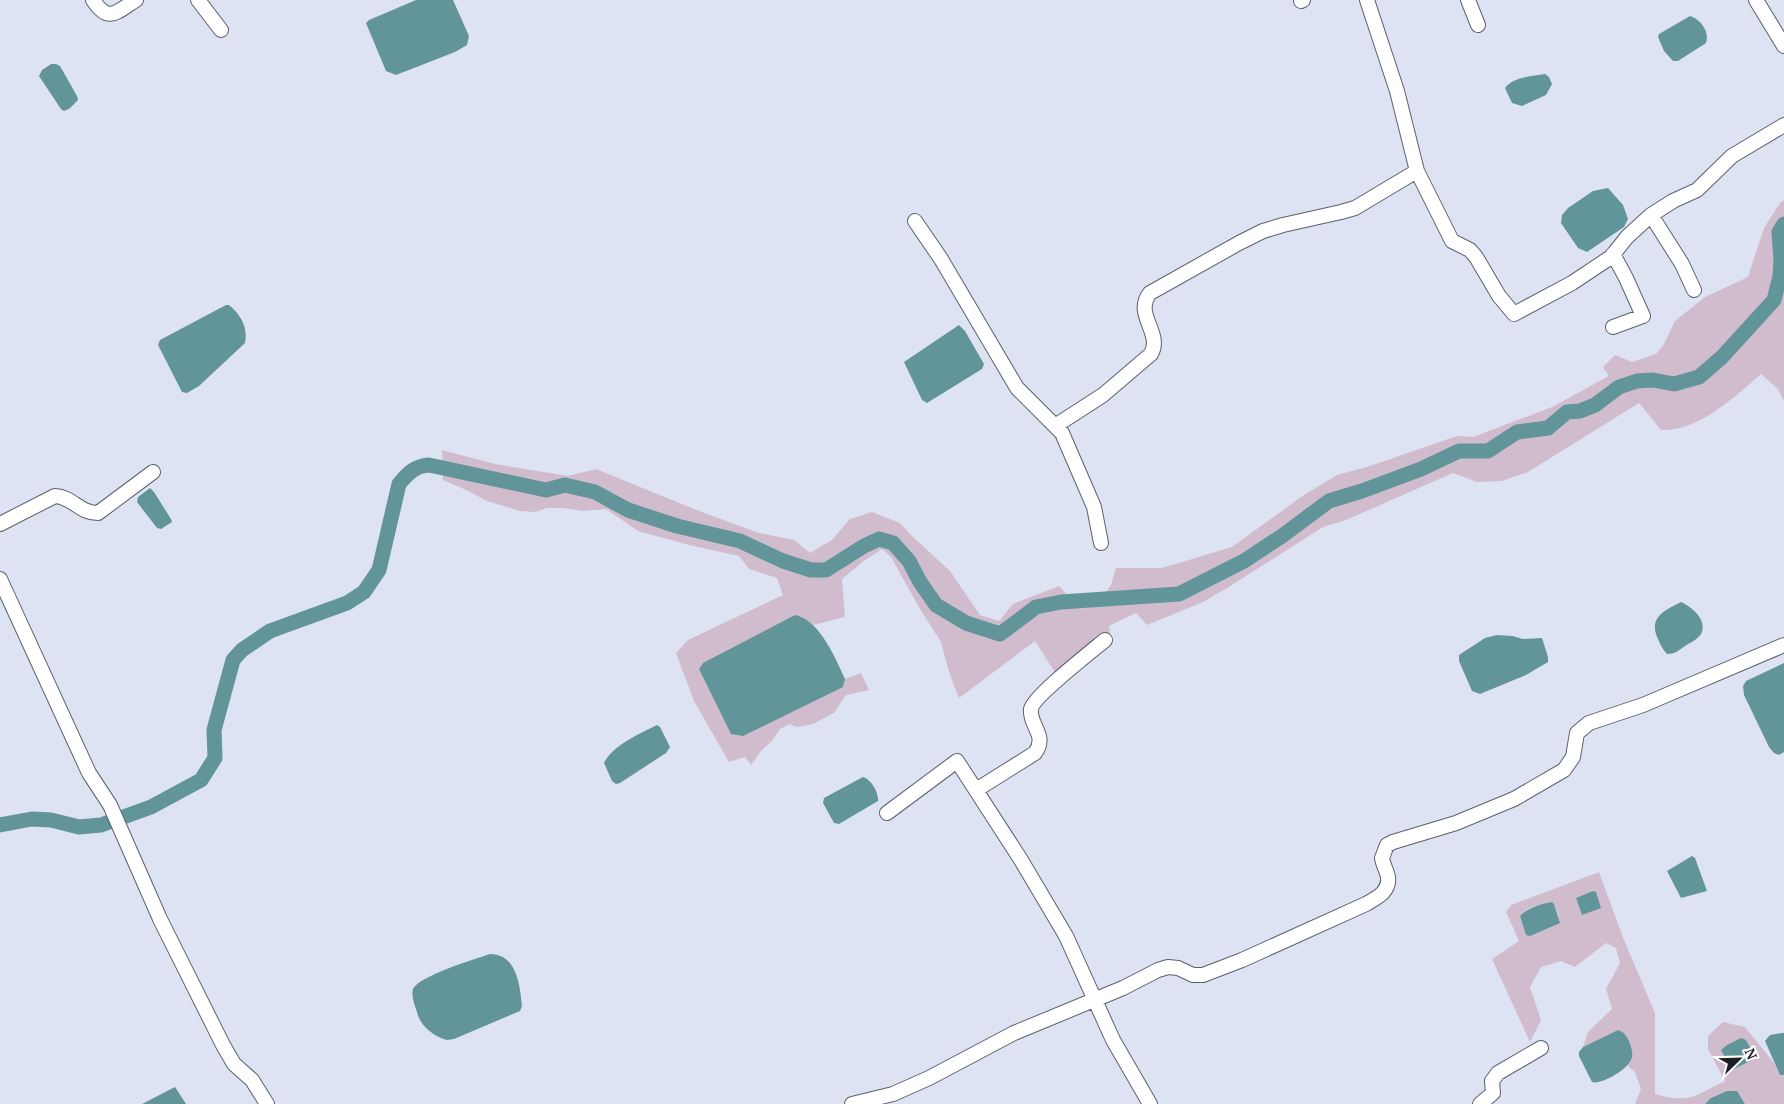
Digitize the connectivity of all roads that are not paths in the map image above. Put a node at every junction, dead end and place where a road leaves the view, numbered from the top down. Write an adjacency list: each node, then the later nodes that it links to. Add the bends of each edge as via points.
1 (93, 0): 2 (street, via 108,14)
2 (136, 0)
3 (198, 0): 8 (street)
4 (1367, 0): 11 (street, via 1397,91)
5 (1468, 0): 7 (street)
6 (1756, 0): 9 (street)
7 (1478, 24)
8 (221, 30)
9 (1784, 46)
10 (1784, 125): 12 (street, via 1732,156 1697,190)
11 (1417, 171): 14 (street, via 1452,241 1476,257 1514,314 1572,283); 17 (street, via 1355,208 1264,231 1239,242 1150,293 1144,305 1154,340 1155,348 1151,354 1103,395)
12 (1651, 215): 14 (street); 15 (street, via 1682,264)
13 (915, 221): 17 (street, via 1017,388)
14 (1613, 254): 16 (street, via 1643,316)
15 (1694, 290)
16 (1613, 327)
17 (1055, 426): 20 (street, via 1062,433 1088,490)
18 (153, 472): 19 (street, via 98,513 79,508 63,496 54,496)
19 (0, 524)
20 (1101, 543)
21 (0, 579): 28 (street, via 89,773 110,805 140,877 223,1045 234,1064 252,1080)
22 (1105, 640): 24 (street, via 1034,703 1031,713 1040,740 1035,753)
23 (1784, 645): 26 (street, via 1589,723 1577,733 1573,757 1564,770 1514,799 1464,820 1393,842 1382,858 1388,878 1384,892 1366,904 1204,975 1168,967)
24 (976, 790): 25 (street, via 957,761); 26 (street, via 1063,929)
25 (887, 812)
26 (1096, 1000): 29 (street, via 1040,1020 893,1094); 30 (street, via 1113,1040)
27 (1541, 1048): 31 (street, via 1498,1073 1492,1081 1492,1094)
28 (267, 1104)
29 (852, 1104)
30 (1150, 1104)
31 (1480, 1104)

